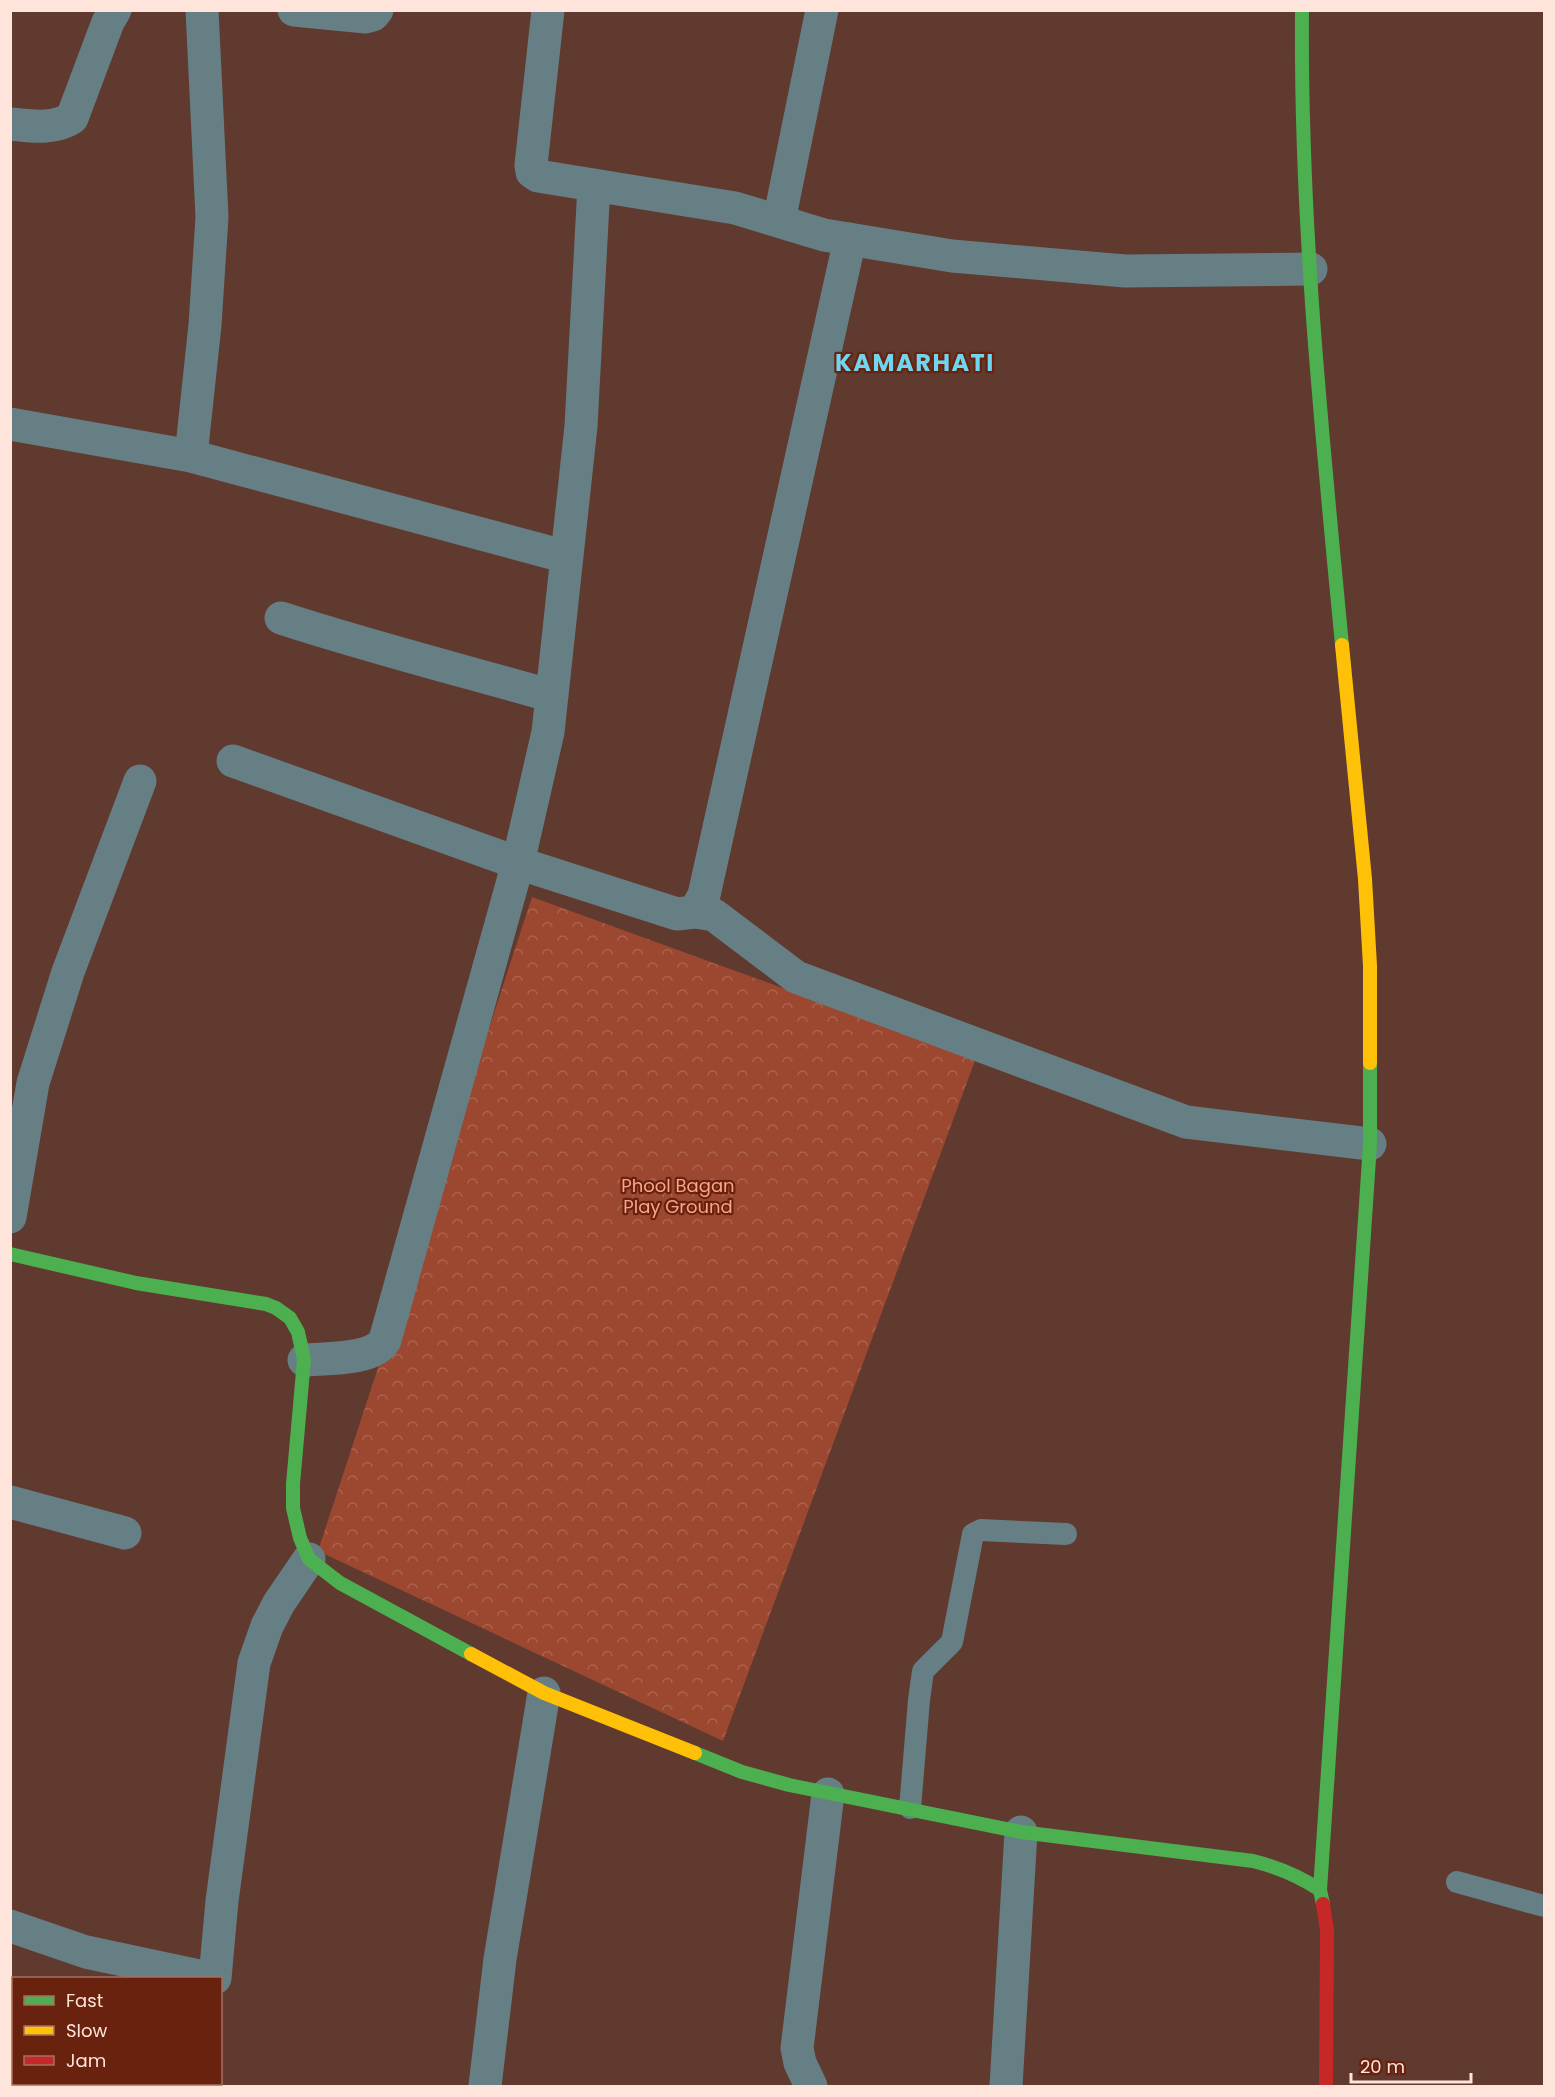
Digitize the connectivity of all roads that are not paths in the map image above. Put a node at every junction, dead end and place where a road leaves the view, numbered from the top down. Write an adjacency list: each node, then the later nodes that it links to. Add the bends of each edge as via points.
1 (114, 10): 8 (street, via 72,118 47,127)
2 (202, 10): 14 (street, via 213,217)
3 (294, 10): 4 (street, via 366,17)
4 (377, 10)
5 (548, 10): 9 (street, via 532,172)
6 (822, 10): 10 (street)
7 (1302, 10): 12 (street, via 1301,103)
8 (10, 124)
9 (594, 185): 10 (street, via 735,208); 15 (street, via 581,426)
10 (779, 221): 11 (street)
11 (850, 239): 12 (street, via 952,256 1125,271); 21 (street, via 707,883)
12 (1311, 269): 22 (street, via 1318,397 1365,879 1370,966)
13 (10, 424): 14 (street)
14 (191, 456): 15 (street)
15 (567, 557): 17 (street)
16 (281, 618): 17 (street)
17 (552, 696): 20 (street, via 548,732)
18 (233, 761): 20 (street)
19 (140, 781): 23 (street, via 68,972 33,1083)
20 (518, 863): 21 (street, via 677,914); 25 (street, via 386,1340 368,1354)
21 (695, 912): 22 (street, via 714,915 796,977 1186,1122)
22 (1370, 1144): 35 (street)
23 (10, 1217)
24 (10, 1254): 25 (street, via 136,1283 281,1309 294,1323)
25 (304, 1360): 29 (street, via 292,1484 293,1508)
26 (10, 1502): 27 (street)
27 (125, 1533)
28 (1066, 1534): 32 (lane, via 981,1530 973,1534 954,1637 949,1648 923,1671)
29 (309, 1559): 30 (street, via 371,1601); 39 (street, via 279,1603 254,1663)
30 (544, 1693): 31 (street, via 742,1772); 40 (street, via 500,1959)
31 (828, 1794): 32 (street); 41 (street, via 797,2048)
32 (910, 1808): 33 (street)
33 (1021, 1832): 35 (street, via 1253,1861 1279,1867); 42 (street)
34 (1457, 1882): 36 (lane)
35 (1320, 1890): 43 (street, via 1327,1930)
36 (1545, 1906)
37 (10, 1926): 38 (street, via 86,1952)
38 (203, 1977)
39 (215, 1977)
40 (484, 2086)
41 (811, 2086)
42 (1006, 2086)
43 (1326, 2086)

